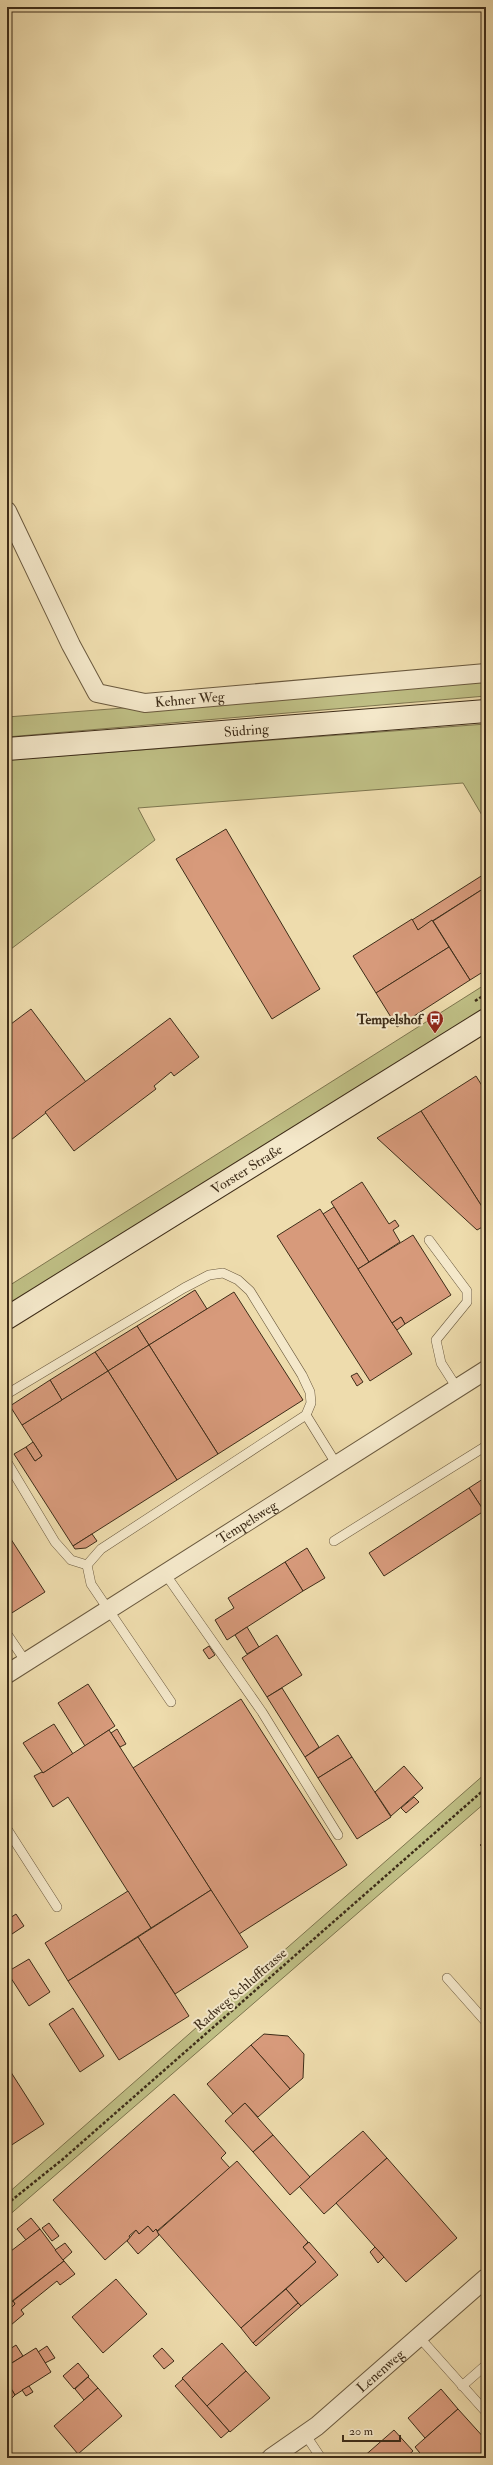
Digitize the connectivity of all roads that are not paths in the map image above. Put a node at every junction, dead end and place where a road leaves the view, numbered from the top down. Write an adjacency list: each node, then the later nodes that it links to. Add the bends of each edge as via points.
1 (7, 511): 2 (street, Kehner Weg, via 71,645 97,693 145,703)
2 (486, 673)
3 (486, 711): 4 (street, Südring)
4 (7, 749)
5 (486, 1020): 7 (street, Vorster Straße)
6 (429, 1240): 9 (lane, via 467,1291 467,1302 436,1340 441,1363)
7 (7, 1318)
8 (486, 1370): 9 (street, Tempelsweg)
9 (457, 1388): 14 (street, Tempelsweg)
10 (7, 1394): 11 (lane, via 184,1288 209,1275 223,1273 238,1280 250,1292 302,1375 310,1392 311,1402)
11 (306, 1415): 14 (lane); 16 (lane, via 101,1549)
12 (486, 1446): 15 (lane)
13 (7, 1462): 16 (lane, via 55,1542 71,1560)
14 (337, 1465): 17 (street, Tempelsweg)
15 (334, 1541)
16 (87, 1565): 18 (lane, via 91,1584)
17 (166, 1575): 18 (street, Tempelsweg); 24 (lane, via 262,1712)
18 (110, 1610): 20 (street, Tempelsweg); 22 (lane)
19 (7, 1634): 20 (lane)
20 (26, 1662): 21 (street, Tempelsweg)
21 (7, 1674)
22 (171, 1702)
23 (7, 1829): 25 (lane)
24 (338, 1835)
25 (58, 1907)
26 (447, 1978): 27 (lane)
27 (486, 2022)
28 (486, 2278): 29 (street, Lenenweg)
29 (419, 2337): 31 (lane); 33 (street, Lenenweg)
30 (486, 2365): 31 (lane)
31 (462, 2386): 32 (lane)
32 (486, 2412)
33 (305, 2434): 34 (street, Lenenweg); 35 (lane)
34 (271, 2458)
35 (321, 2458)

